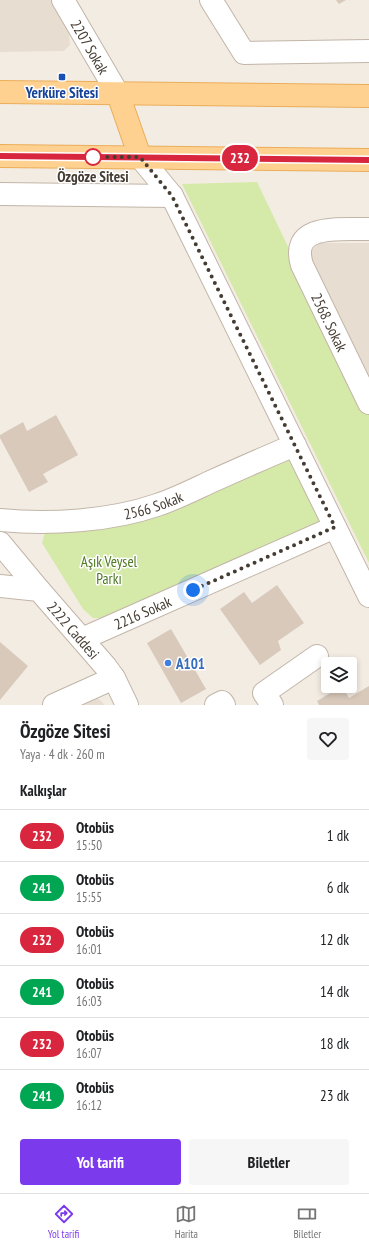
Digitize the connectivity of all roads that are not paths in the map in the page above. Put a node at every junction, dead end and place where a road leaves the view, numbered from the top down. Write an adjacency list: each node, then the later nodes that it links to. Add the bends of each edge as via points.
1 (63, 0): 5 (street, 2207 Sokak)
2 (211, 0): 3 (street, via 244,53)
3 (369, 50)
4 (0, 92): 5 (main road)
5 (118, 94): 6 (main road); 8 (main road)
6 (369, 96)
7 (0, 156): 8 (main road)
8 (140, 157): 9 (main road); 11 (street)
9 (369, 160)
10 (0, 194): 11 (street)
11 (172, 196): 14 (street)
12 (369, 229): 13 (street, 2568. Sokak, via 318,232 309,235 303,240 299,256)
13 (369, 403)
14 (294, 445): 15 (street, 2566 Sokak, via 171,500 116,516 34,522); 16 (street)
15 (0, 520)
16 (335, 527): 20 (street); 21 (street, 2216 Sokak)
17 (0, 544): 19 (street)
18 (0, 586): 19 (street, 2222 Caddesi)
19 (39, 590): 21 (street, 2222 Caddesi)
20 (369, 596)
21 (82, 639): 23 (street, 2222 Caddesi)
22 (317, 656): 28 (street, via 264,693)
23 (114, 678): 24 (street); 25 (street, 2222 Caddesi)
24 (54, 705)
25 (127, 705)
26 (216, 705): 27 (street, via 222,702)
27 (224, 705)
28 (272, 705)

